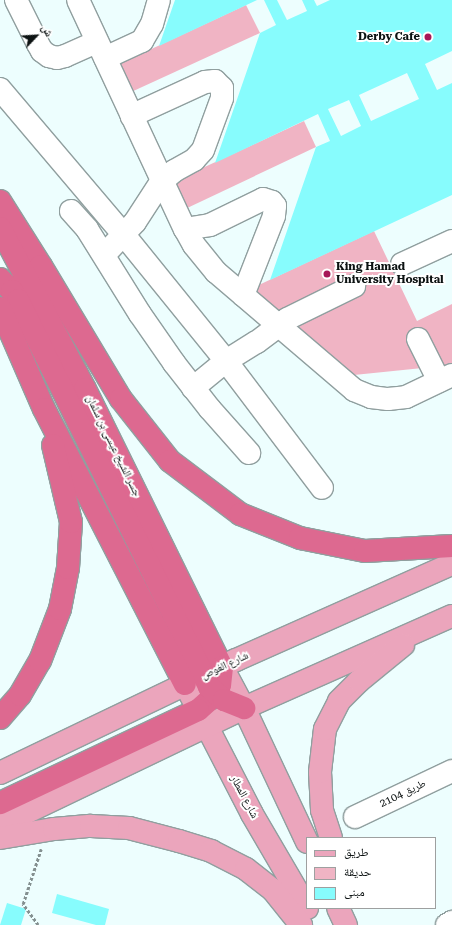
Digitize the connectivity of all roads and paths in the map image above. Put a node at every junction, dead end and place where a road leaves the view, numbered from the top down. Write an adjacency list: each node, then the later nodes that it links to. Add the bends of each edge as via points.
1 (16, 0): 4 (street, via 42,51 49,56 57,58)
2 (78, 0): 4 (street)
3 (159, 0): 4 (street, via 152,24 142,41)
4 (101, 50): 6 (street)
5 (0, 90): 12 (street)
6 (131, 116): 7 (street); 7 (street, via 205,82 215,81 222,88 222,98 203,150 194,160)
7 (161, 182): 11 (street); 12 (street, via 146,207)
8 (0, 201): 28 (highway, via 122,400 170,461 240,514 300,538 365,551)
9 (71, 211): 14 (street)
10 (0, 228): 32 (highway, جسر الشيخ عيسى بن سلمان, via 85,389)
11 (185, 229): 18 (street, via 208,264); 18 (street, via 210,225 263,199 272,202 274,216)
12 (124, 235): 14 (street); 22 (street)
13 (452, 241): 15 (street)
14 (104, 255): 24 (street, via 157,339)
15 (402, 264)
16 (0, 278): 32 (highway, via 18,300)
17 (354, 286): 20 (street, via 287,319)
18 (243, 295): 20 (street)
19 (0, 308): 25 (highway)
20 (278, 326): 22 (street); 23 (street, via 354,390 371,397 406,397)
21 (418, 339): 23 (street)
22 (226, 361): 24 (street); 27 (street)
23 (446, 378)
24 (193, 388): 26 (street)
25 (44, 409): 32 (highway); 35 (highway, via 71,522 68,568 60,609 40,661 20,695)
26 (249, 453)
27 (322, 488)
28 (452, 546)
29 (452, 564): 32 (main road, شارع الغوص)
30 (452, 616): 31 (main road)
31 (423, 628): 34 (main road); 42 (main road, via 339,702 325,729 320,772 322,810)
32 (203, 676): 33 (highway, via 220,685); 34 (main road); 36 (main road, شارع المطار); 38 (main road, شارع الغوص)
33 (216, 694): 34 (highway); 36 (highway)
34 (244, 708): 36 (main road); 44 (main road)
35 (0, 718)
36 (202, 718): 39 (highway); 41 (main road); 46 (main road, شارع المطار, via 252,814)
37 (452, 771): 40 (street, طريق 2104)
38 (0, 773)
39 (0, 803)
40 (355, 817)
41 (0, 825)
42 (331, 837)
43 (0, 838): 52 (main road, via 92,826 129,828 179,841 211,851 246,869 273,890)
44 (306, 840)
45 (41, 846): 51 (path, via 23,904)
46 (306, 906)
47 (308, 909): 53 (main road, شارع المطار)
48 (339, 909): 54 (main road)
49 (346, 909): 54 (main road)
50 (452, 922): 55 (street)
51 (38, 925)
52 (301, 925)
53 (317, 925)
54 (347, 925)
55 (446, 925)

